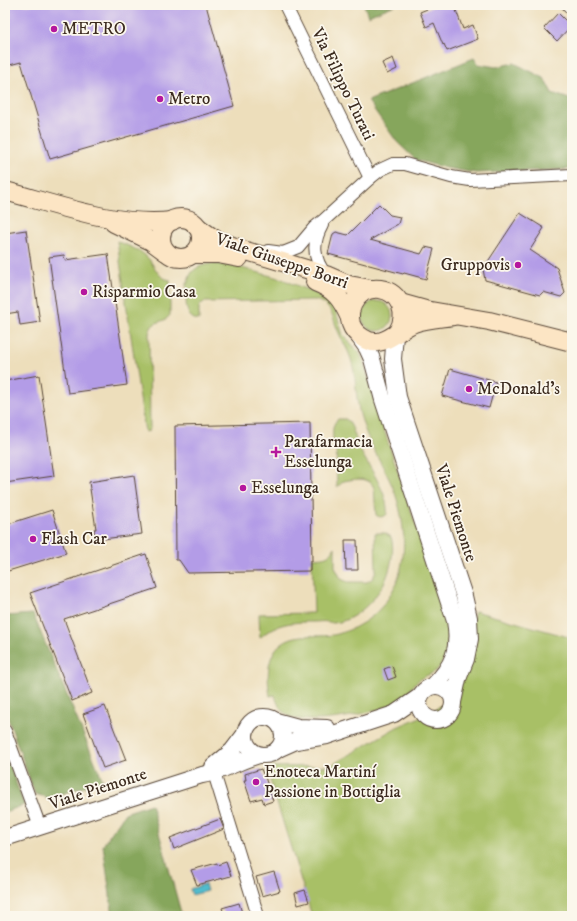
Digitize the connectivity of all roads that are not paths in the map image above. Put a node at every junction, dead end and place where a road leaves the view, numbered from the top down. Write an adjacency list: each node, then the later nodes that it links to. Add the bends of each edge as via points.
1 (286, 5): 3 (street, Via Filippo Turati)
2 (572, 174): 3 (street, via 470,180 397,164 385,167)
3 (370, 178): 6 (street)
4 (5, 191): 5 (main road, Viale Giuseppe Borri)
5 (103, 217): 7 (main road, Viale Giuseppe Borri, via 144,222); 10 (main road, Viale Giuseppe Borri)
6 (324, 220): 9 (street, via 298,247 288,252 275,253 243,244); 12 (street, via 314,247 317,261)
7 (172, 221): 8 (main road, Viale Giuseppe Borri, via 184,219); 10 (main road, via 165,226 161,237)
8 (196, 226): 9 (main road, Viale Giuseppe Borri); 11 (main road, Viale Giuseppe Borri, via 200,243)
9 (226, 244): 12 (main road, Viale Giuseppe Borri)
10 (166, 252): 11 (main road, Viale Giuseppe Borri, via 182,258)
11 (192, 254): 16 (main road, Viale Giuseppe Borri, via 226,255 311,280 334,292)
12 (326, 276): 13 (main road, Viale Giuseppe Borri)
13 (371, 290): 14 (main road, Viale Giuseppe Borri, via 388,291); 16 (main road, Viale Giuseppe Borri, via 357,297 350,310)
14 (400, 303): 15 (main road, Viale Giuseppe Borri); 17 (main road, via 403,319)
15 (453, 316): 17 (main road, Viale Giuseppe Borri, via 422,321); 19 (main road, Viale Giuseppe Borri, via 489,321)
16 (350, 318): 18 (main road, Viale Giuseppe Borri)
17 (397, 333): 18 (main road, Viale Giuseppe Borri, via 380,342 372,342); 22 (street, Viale Piemonte, via 393,359 398,396 469,618 469,649)
18 (357, 334): 20 (street, Viale Piemonte, via 374,363 383,400 456,621 453,660)
19 (572, 342)
20 (433, 686): 21 (street, via 425,689); 22 (street, via 447,689)
21 (419, 697): 23 (street); 24 (street, via 418,704)
22 (453, 702): 24 (street, via 452,711 445,718)
23 (394, 714): 24 (street); 26 (street)
24 (426, 718)
25 (276, 721): 26 (street, via 298,727); 28 (street, via 266,717 255,720); 29 (street, via 283,735 283,741)
26 (346, 729): 29 (street, via 322,737 296,741)
27 (5, 731): 32 (street)
28 (245, 734): 30 (street, via 250,749); 31 (street, Viale Piemonte, via 232,751)
29 (278, 749): 30 (street, via 270,754)
30 (259, 755): 31 (street, Viale Piemonte)
31 (208, 774): 32 (street, Viale Piemonte); 34 (street)
32 (40, 827): 33 (street, Viale Piemonte)
33 (5, 838)
34 (258, 916)

